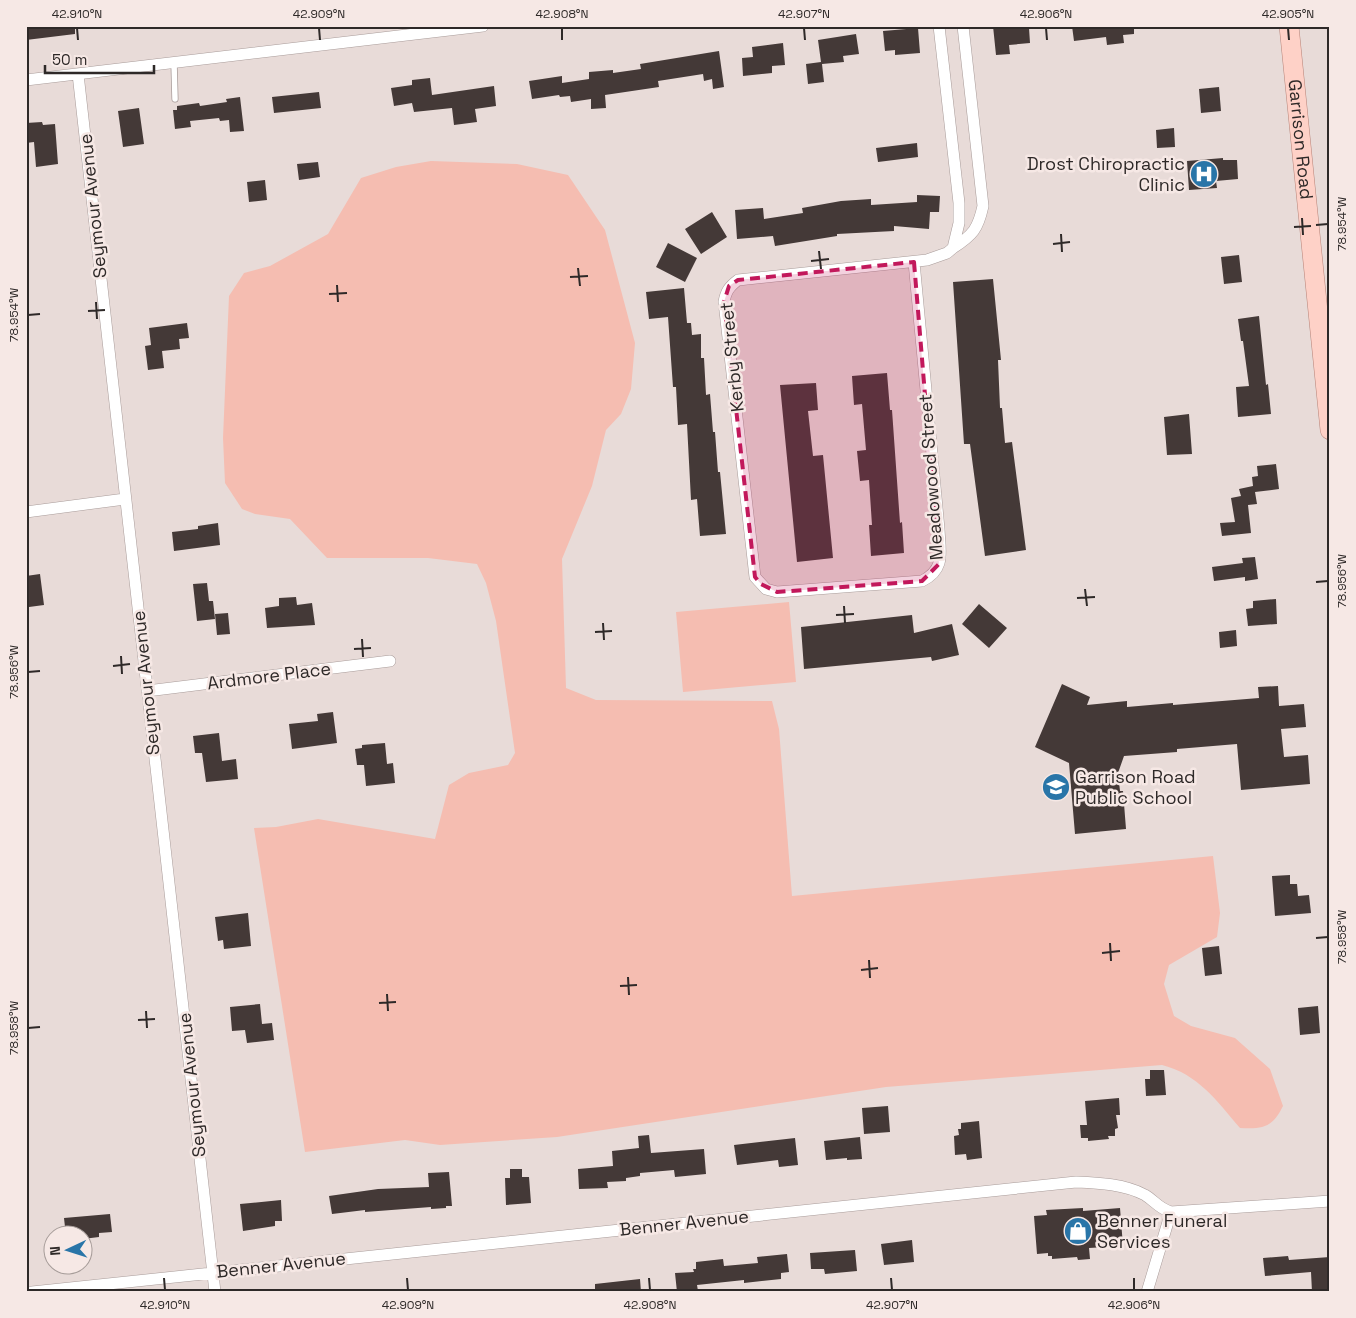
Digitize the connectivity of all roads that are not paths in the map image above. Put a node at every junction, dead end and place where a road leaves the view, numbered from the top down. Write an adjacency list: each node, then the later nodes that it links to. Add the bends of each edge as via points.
1 (377, 26): 6 (street)
2 (483, 26): 6 (street)
3 (939, 26): 11 (street, via 959,203 960,223)
4 (963, 26): 11 (street, via 984,206 979,224 969,237)
5 (1289, 26): 13 (main road, Garrison Road)
6 (379, 38): 7 (street)
7 (174, 62): 8 (street); 10 (lane)
8 (78, 74): 9 (street); 14 (street, Seymour Avenue)
9 (26, 80)
10 (175, 99)
11 (953, 248): 12 (street, via 933,259)
12 (914, 262): 16 (street, Kerby Street, via 738,280 726,292 724,302 756,576); 16 (street, Meadowood Street, via 940,554 937,570 922,581 777,592)
13 (1330, 430)
14 (125, 499): 15 (street); 18 (street, Seymour Avenue)
15 (26, 512)
16 (761, 584)
17 (390, 661): 18 (street, Ardmore Place)
18 (147, 691): 21 (street, Seymour Avenue)
19 (1330, 1202): 20 (street)
20 (1171, 1212): 21 (street, Benner Avenue, via 1161,1209 1133,1189 1076,1182); 24 (street)
21 (213, 1272): 22 (street, Benner Avenue); 23 (street, Seymour Avenue)
22 (32, 1292)
23 (215, 1292)
24 (1146, 1292)

